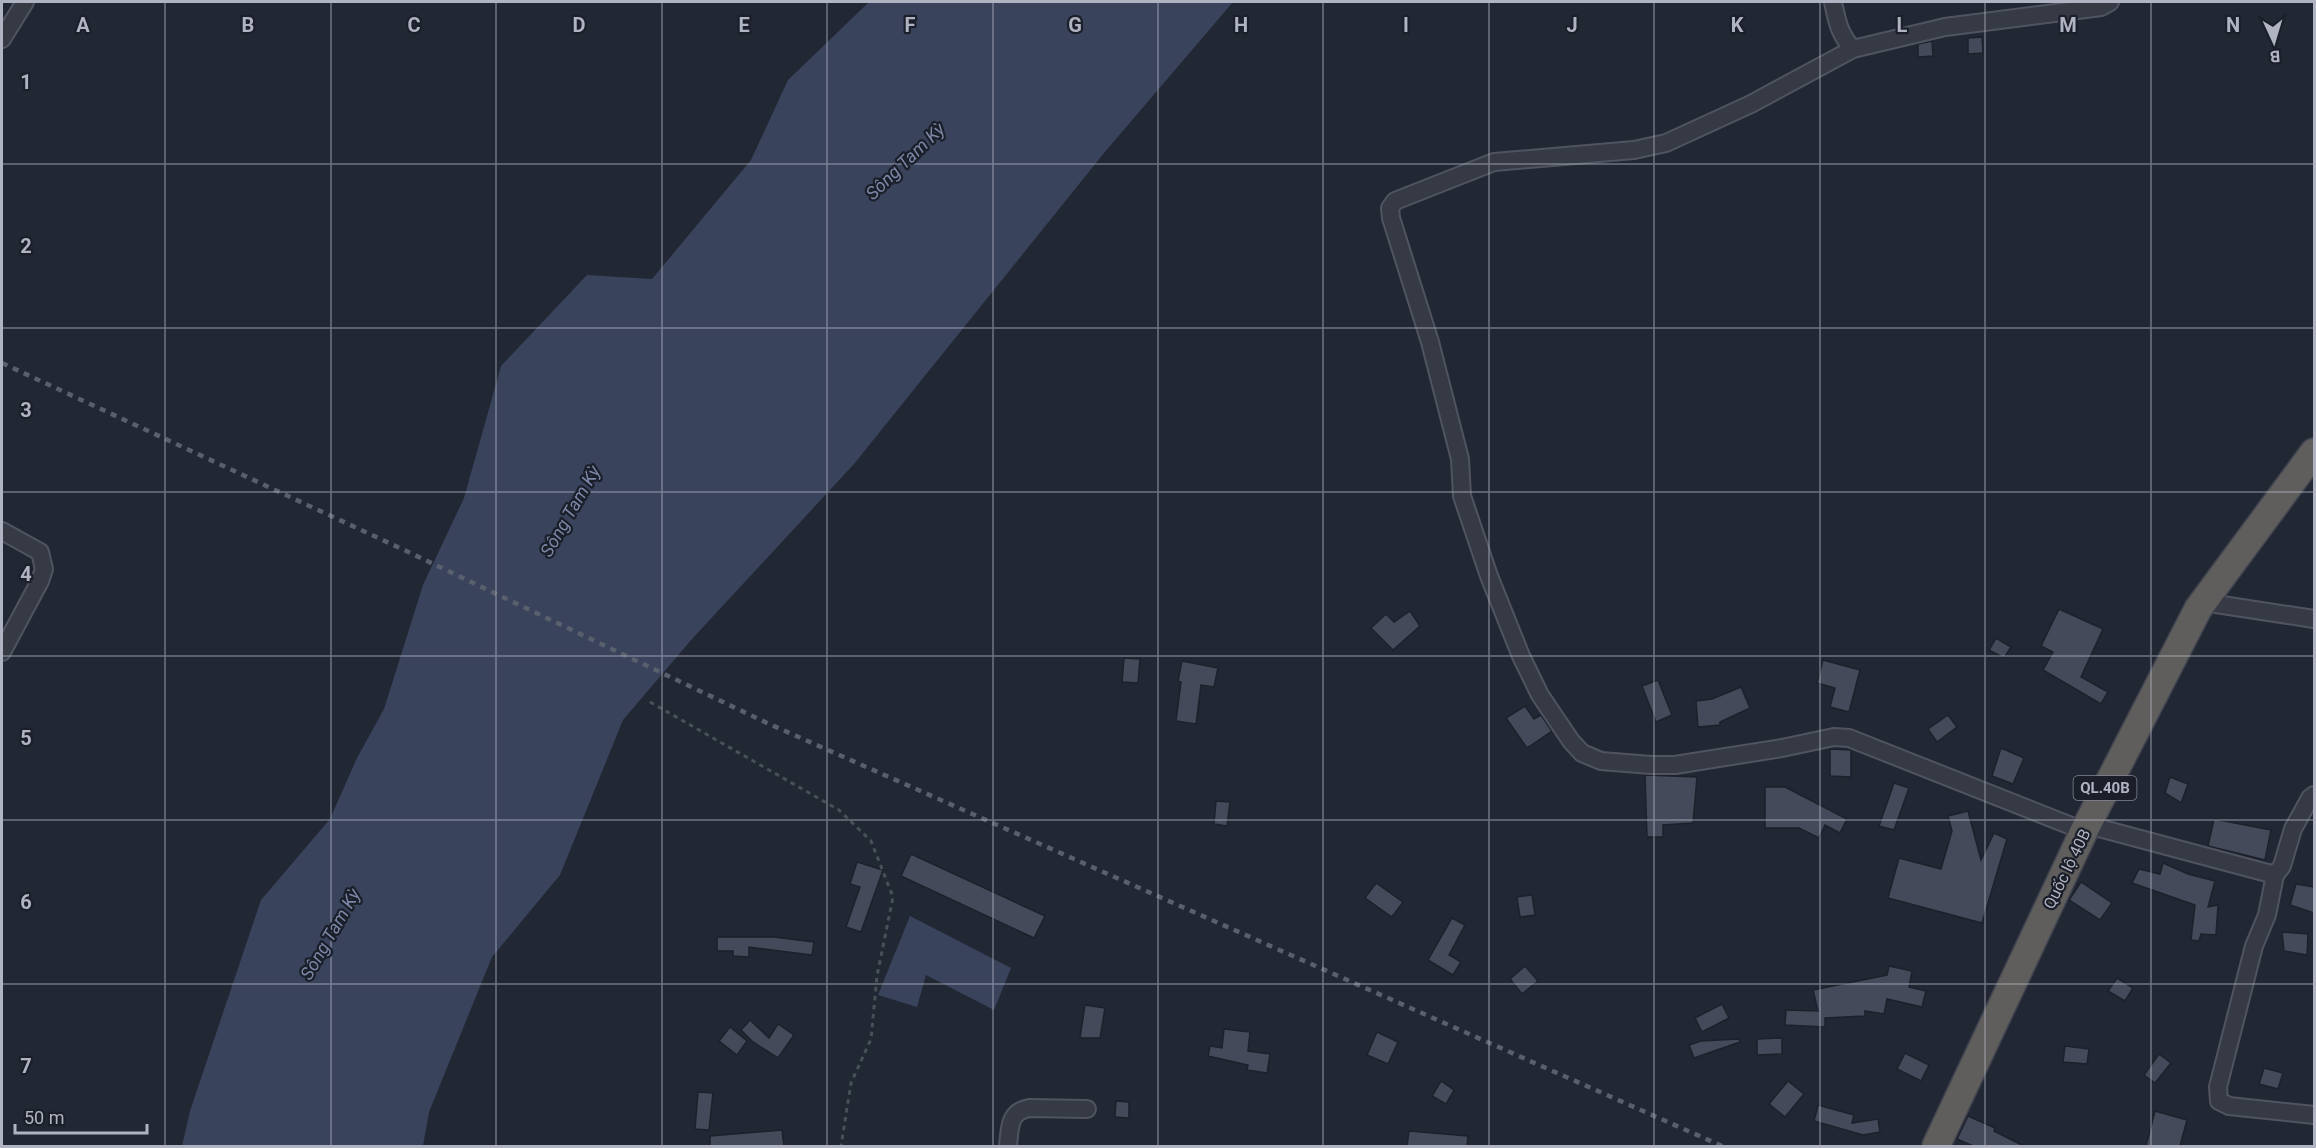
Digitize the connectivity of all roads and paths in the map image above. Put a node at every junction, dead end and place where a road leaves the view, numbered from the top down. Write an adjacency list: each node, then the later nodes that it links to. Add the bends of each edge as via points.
1 (25, 2): 4 (street)
2 (1833, 2): 5 (street, via 1837,25)
3 (2103, 4): 5 (street, via 1945,27)
4 (2, 39)
5 (1852, 49): 13 (street, via 1751,104 1666,143 1634,150 1494,162 1395,201 1390,208 1391,218 1422,312 1451,423 1462,470 1464,506 1521,656 1540,695 1571,741 1590,758 1675,765 1834,737 1849,738)
6 (2314, 452): 8 (highway, Quốc lộ 40B / QL.40B)
7 (2, 531): 10 (street, via 39,552 44,568)
8 (2203, 602): 9 (street); 13 (highway, Quốc lộ 40B / QL.40B)
9 (2314, 619)
10 (2, 652)
11 (650, 702): 17 (path, via 839,810 872,841 893,897 877,976 871,1039 852,1083)
12 (2314, 795): 14 (street, via 2293,829 2282,866)
13 (2086, 828): 14 (street); 19 (highway, Quốc lộ 40B / QL.40B)
14 (2275, 875): 16 (street, via 2218,1096 2219,1101 2229,1106)
15 (1087, 1109): 18 (street, via 1019,1110 1013,1116)
16 (2314, 1115)
17 (841, 1146)
18 (1008, 1146)
19 (1936, 1146)

